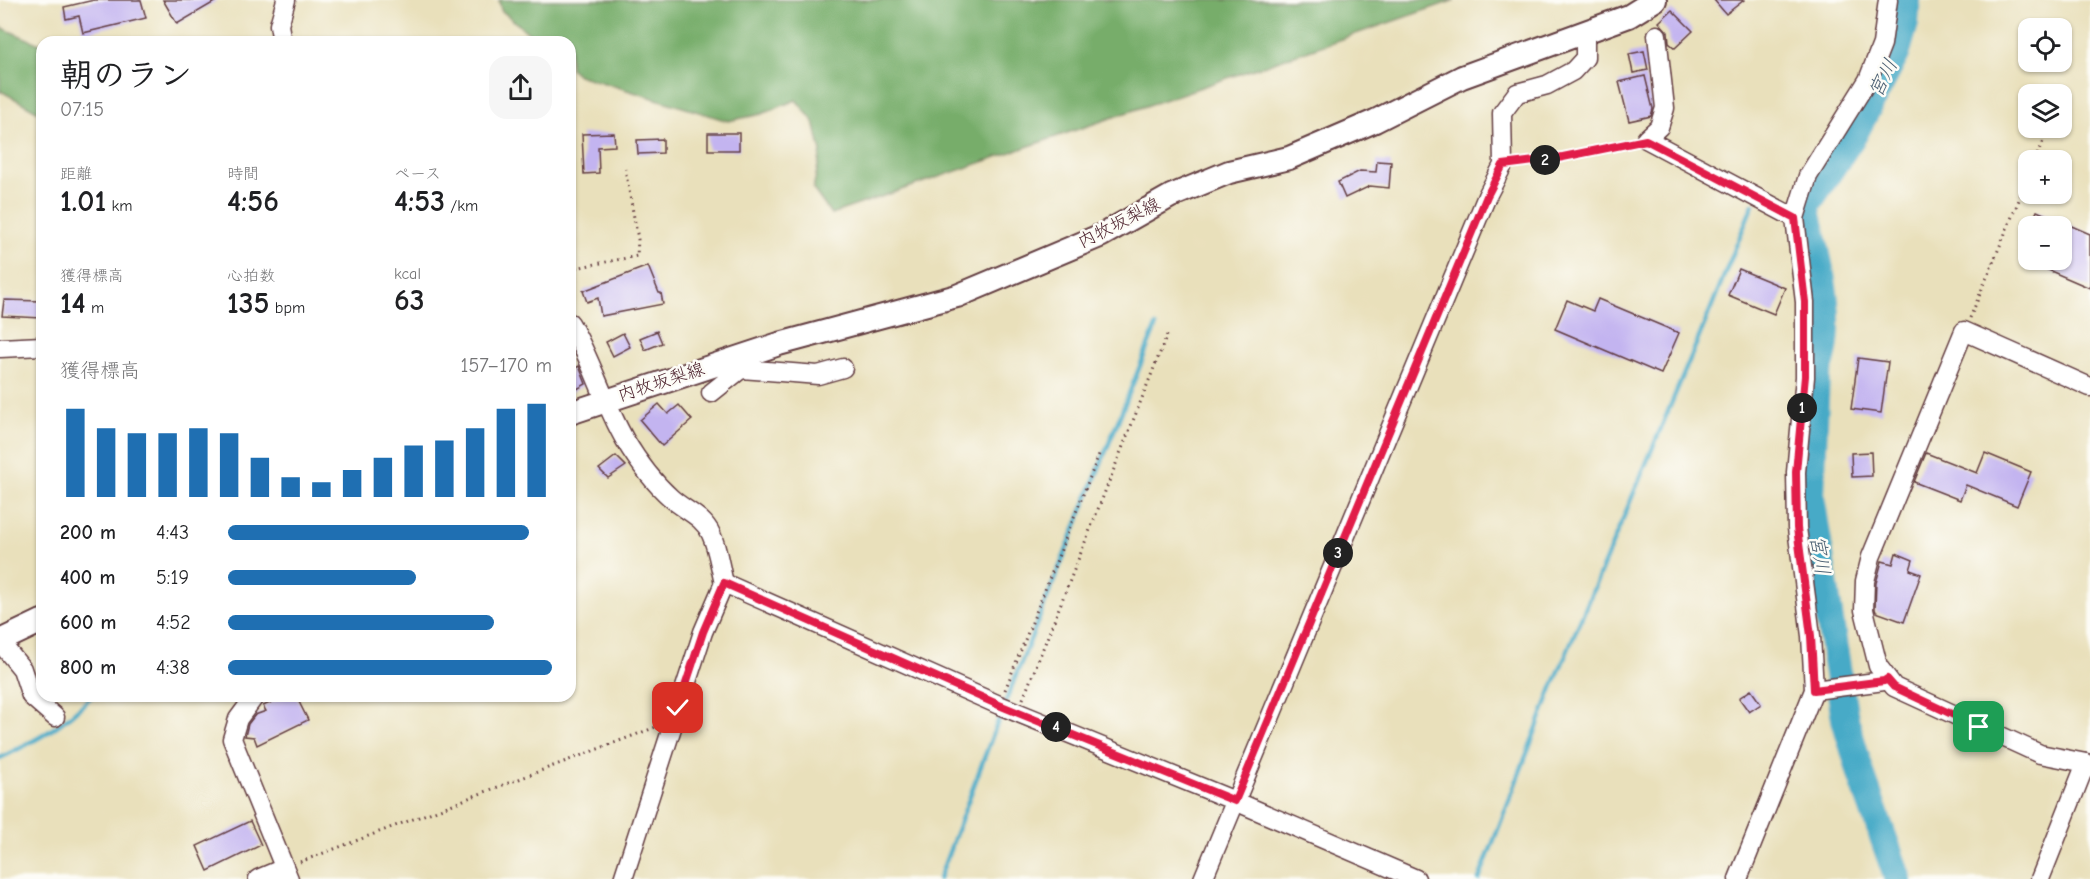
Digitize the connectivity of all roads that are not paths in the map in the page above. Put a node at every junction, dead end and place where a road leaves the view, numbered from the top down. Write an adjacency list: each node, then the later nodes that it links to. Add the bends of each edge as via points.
1 (286, 0): 6 (street, via 279,25)
2 (1655, 0): 4 (main road, 内牧坂梨線, via 1629,16)
3 (1888, 0): 7 (street, via 1882,44 1868,80 1808,176)
4 (1586, 32): 11 (main road, 内牧坂梨線, via 1462,77 1375,122 1289,158 1229,172 1181,192 1102,235 957,296); 27 (street, via 1585,58 1573,71 1547,85 1517,93 1502,113 1503,165)
5 (1658, 35): 7 (street, via 1665,108 1659,127 1646,140)
6 (281, 36)
7 (1795, 218): 21 (street, via 1805,302 1797,528)
8 (576, 332): 15 (street)
9 (36, 346): 10 (street)
10 (0, 348)
11 (740, 363): 12 (street, via 818,375); 14 (street); 15 (main road, 内牧坂梨線)
12 (843, 368)
13 (2090, 387): 20 (street, via 1964,331 1871,557 1865,581 1864,610)
14 (711, 393)
15 (604, 400): 16 (main road, 内牧坂梨線); 17 (street, via 645,468 671,498 698,516 711,534)
16 (576, 411)
17 (724, 583): 27 (street, via 999,705); 30 (street, via 703,632)
18 (36, 624): 19 (main road)
19 (0, 642): 22 (street, via 22,669)
20 (1885, 680): 21 (street); 26 (street, via 1919,700 2040,754)
21 (1817, 689): 33 (street)
22 (36, 700)
23 (38, 702): 25 (street)
24 (249, 702): 28 (street, via 238,719 232,739)
25 (55, 717)
26 (2088, 766): 34 (street)
27 (1235, 801): 31 (street); 32 (street)
28 (287, 874): 29 (street)
29 (258, 879)
30 (623, 879)
31 (1203, 879)
32 (1416, 879)
33 (1738, 879)
34 (2040, 879)

